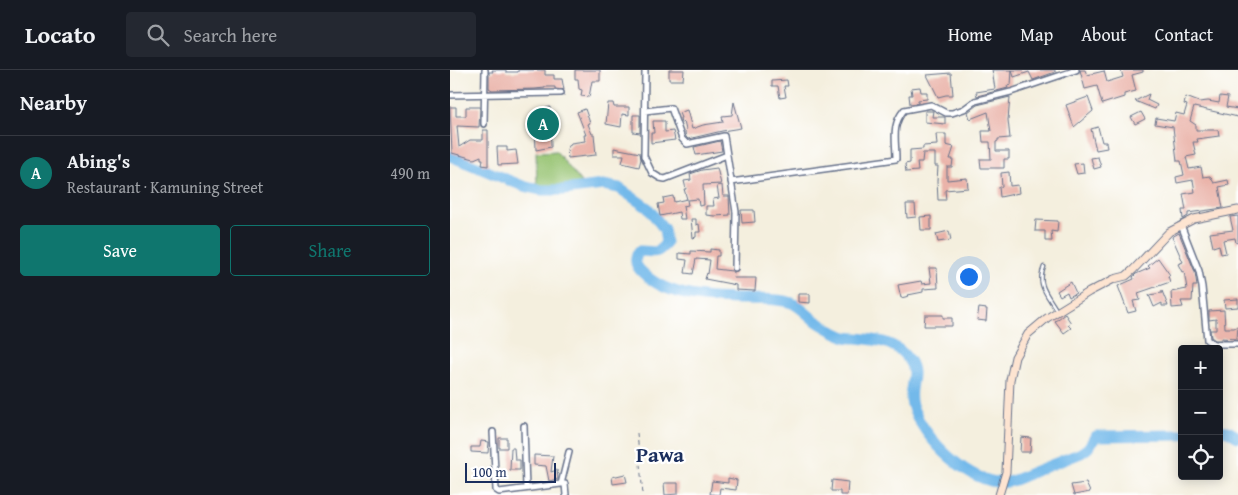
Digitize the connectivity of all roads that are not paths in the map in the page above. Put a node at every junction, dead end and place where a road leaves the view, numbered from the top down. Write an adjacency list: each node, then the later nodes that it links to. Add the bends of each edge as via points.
1 (485, 70): 5 (street)
2 (645, 70): 7 (street)
3 (1076, 70): 10 (street, via 975,101 952,113 931,105 904,110 897,119 895,130 896,160)
4 (560, 93): 5 (street)
5 (484, 94): 6 (street); 8 (street)
6 (450, 95)
7 (645, 111): 9 (street, via 671,108 684,142 724,136); 9 (street, via 644,156 652,173 660,178 670,178)
8 (484, 124)
9 (727, 155): 10 (street)
10 (731, 182): 14 (street, via 736,212)
11 (1238, 210): 12 (street)
12 (1181, 225): 15 (street, via 1169,232 1134,270 1089,292); 16 (street, via 1199,270 1207,340 1214,344)
13 (1044, 266): 15 (lane, via 1040,279 1042,286)
14 (735, 268)
15 (1058, 312): 22 (street, via 1028,334 1015,357 1008,393 1006,472)
16 (1238, 344)
17 (524, 426): 21 (street)
18 (493, 432): 21 (street, via 496,490)
19 (569, 452): 20 (street)
20 (561, 484): 21 (street); 23 (street, via 565,484)
21 (526, 488)
22 (1000, 494)
23 (566, 495)

